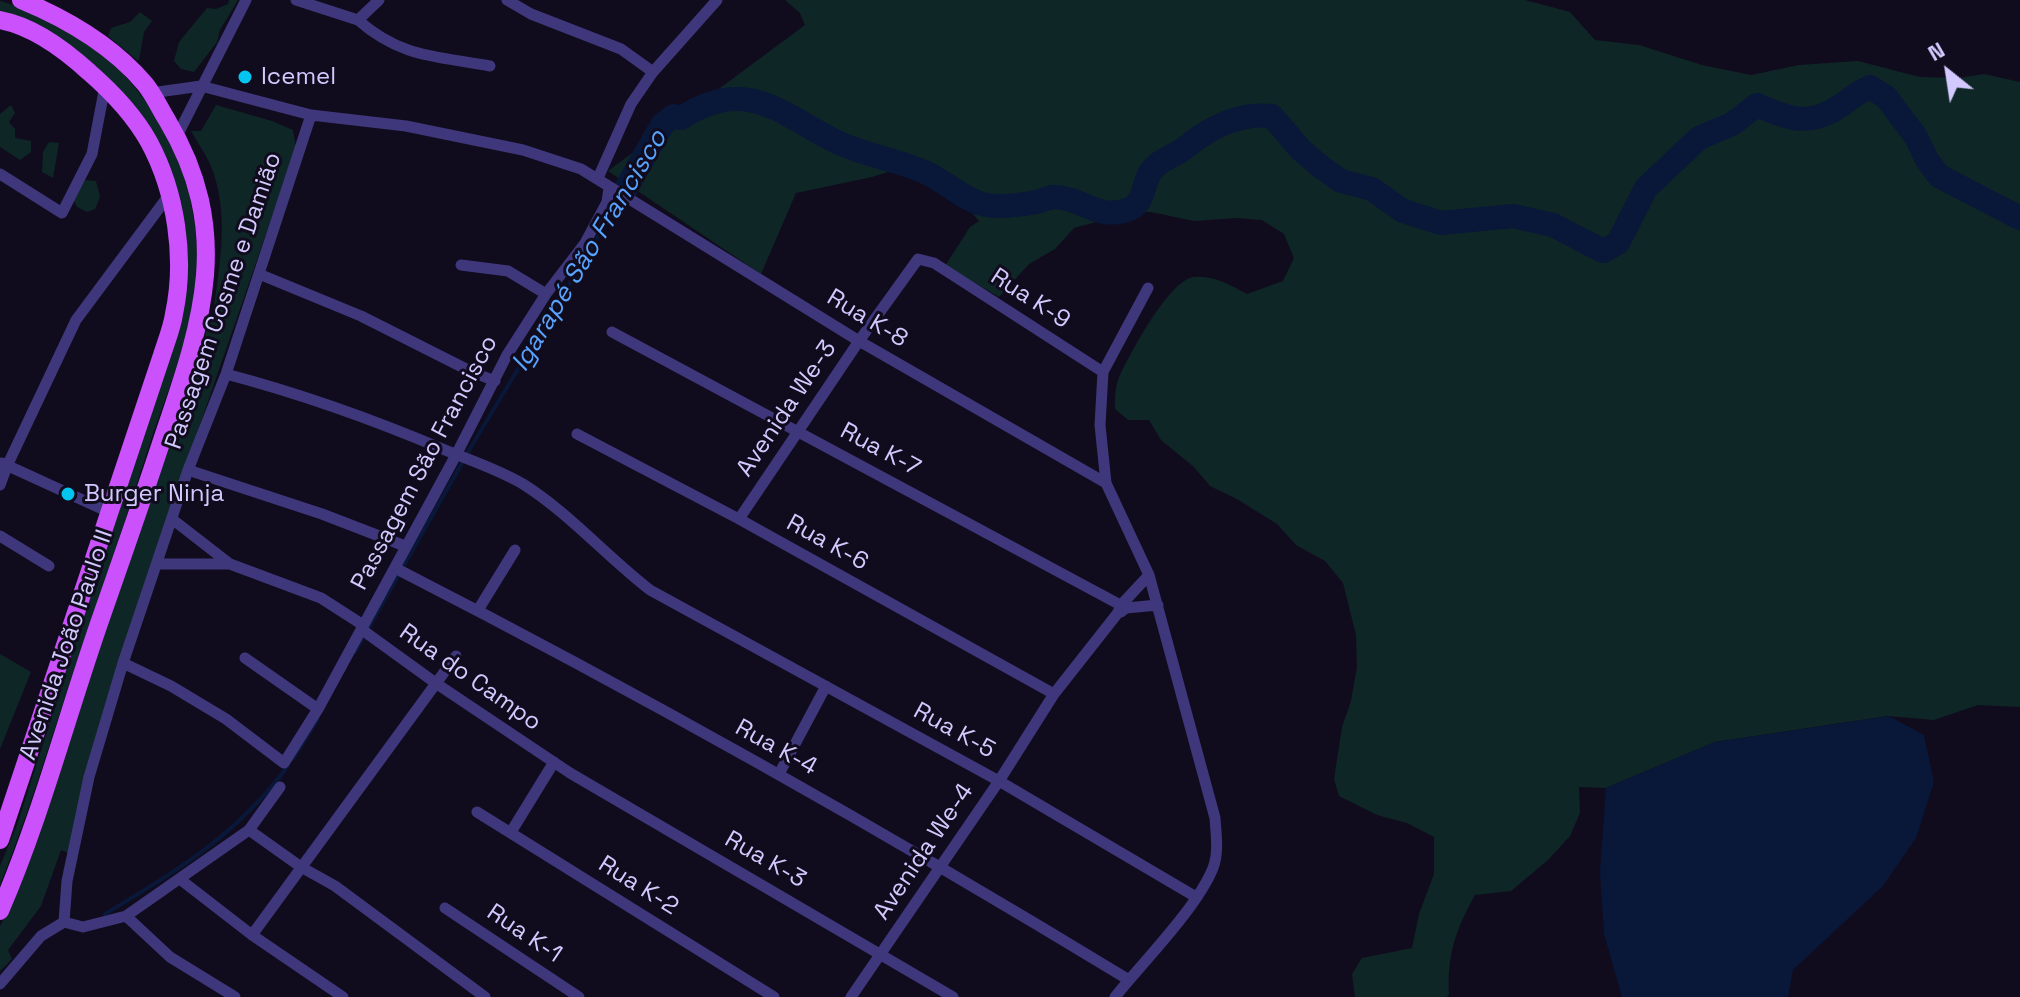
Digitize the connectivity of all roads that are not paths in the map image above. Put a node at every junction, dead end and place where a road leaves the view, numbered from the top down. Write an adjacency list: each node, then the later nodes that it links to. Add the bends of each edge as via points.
1 (21, 0): 13 (main road, Avenida João Paulo II, via 82,29)
2 (246, 0): 12 (street)
3 (296, 0): 8 (street)
4 (379, 0): 8 (street)
5 (507, 0): 10 (street, via 621,49)
6 (715, 1): 10 (street)
7 (0, 20): 11 (main road, Avenida João Paulo II, via 52,43)
8 (358, 20): 9 (street, via 375,36 413,53)
9 (490, 66)
10 (653, 72): 17 (street, via 631,104)
11 (105, 86): 16 (street, via 92,154 62,213); 19 (main road, Avenida João Paulo II, via 148,141)
12 (201, 86): 13 (street); 14 (street, Rua K-8); 15 (street)
13 (151, 93): 15 (main road, Avenida João Paulo II)
14 (311, 115): 17 (street, Rua K-8, via 406,126 523,150); 22 (street, Passagem Cosme e Damião)
15 (177, 136): 72 (main road, Avenida João Paulo II, via 197,186 204,223 203,309)
16 (0, 174)
17 (598, 178): 18 (street, Rua K-8)
18 (618, 193): 24 (street, Passagem São Francisco); 26 (street, Rua K-8)
19 (169, 195): 33 (street, via 76,320); 37 (main road, Avenida João Paulo II, via 179,258 174,314)
20 (934, 263): 26 (street, Avenida We-3, via 923,258 913,263); 27 (street, Rua K-9)
21 (461, 265): 24 (street, via 508,271)
22 (259, 274): 28 (street, Passagem Cosme e Damião); 29 (street)
23 (1148, 288): 27 (street)
24 (546, 294): 29 (street, Passagem São Francisco)
25 (612, 332): 30 (street, Rua K-7)
26 (859, 341): 30 (street, Avenida We-3); 35 (street, Rua K-8)
27 (1103, 372): 35 (street, via 1100,425)
28 (226, 374): 32 (street, Rua K-5, via 341,407); 34 (street, Passagem Cosme e Damião)
29 (495, 381): 32 (street, Passagem São Francisco)
30 (798, 432): 39 (street, Avenida We-3); 49 (street, Rua K-7)
31 (577, 434): 39 (street, Rua K-6)
32 (462, 456): 41 (street, Passagem São Francisco); 56 (street, Rua K-5, via 512,478 550,503 650,590)
33 (3, 464): 36 (street); 37 (street)
34 (188, 470): 38 (street, Passagem Cosme e Damião); 41 (street)
35 (1106, 483): 47 (street)
36 (0, 485)
37 (111, 513): 66 (main road, Avenida João Paulo II)
38 (172, 519): 43 (street, Passagem Cosme e Damião); 44 (street, Rua do Campo)
39 (739, 519): 57 (street, Rua K-6)
40 (0, 536): 45 (street)
41 (405, 546): 46 (street, Passagem São Francisco)
42 (515, 550): 50 (street)
43 (158, 564): 44 (street, Rua do Campo); 54 (street, Passagem Cosme e Damião)
44 (230, 564): 51 (street, Rua do Campo, via 321,598)
45 (49, 566)
46 (399, 570): 50 (street, Rua K-4); 51 (street, Passagem São Francisco)
47 (1149, 575): 48 (street); 49 (street, Avenida We-4)
48 (1158, 605): 49 (street); 70 (street, via 1215,818 1214,866)
49 (1122, 609): 57 (street, Avenida We-4)
50 (478, 610): 60 (street, Rua K-4)
51 (364, 630): 55 (street, Rua do Campo); 58 (street, Passagem São Francisco)
52 (456, 656): 55 (street)
53 (245, 658): 58 (street)
54 (123, 663): 58 (street, Passagem São Francisco, via 226,719 284,763); 74 (street, Passagem Cosme e Damião, via 89,777 67,881)
55 (437, 684): 59 (street, Rua do Campo); 68 (street)
56 (826, 686): 60 (street); 61 (street, Rua K-5)
57 (1054, 694): 61 (street, Avenida We-4)
58 (318, 709)
59 (554, 762): 65 (street); 76 (street, Rua K-3)
60 (779, 774): 67 (street, Rua K-4)
61 (999, 781): 67 (street, Avenida We-4); 70 (street, Rua K-5)
62 (280, 787): 64 (street)
63 (477, 812): 65 (street, Rua K-2)
64 (249, 830): 68 (street); 69 (street)
65 (511, 832): 83 (street, Rua K-2)
66 (0, 840)
67 (942, 866): 76 (street, Avenida We-4); 77 (street, Rua K-4)
68 (301, 867): 75 (street); 81 (street, via 335,886)
69 (181, 880): 73 (street); 75 (street)
70 (1196, 897): 77 (street)
71 (445, 908): 82 (street, Rua K-1)
72 (0, 911)
73 (126, 916): 74 (street, via 83,927); 79 (street, via 170,957)
74 (64, 922): 78 (street, via 41,936)
75 (252, 935): 80 (street)
76 (882, 953): 84 (street, Avenida We-4); 85 (street, Rua K-3)
77 (1129, 980): 86 (street)
78 (0, 984)
79 (235, 997)
80 (343, 997)
81 (485, 997)
82 (579, 997)
83 (774, 997)
84 (851, 997)
85 (953, 997)
86 (1115, 997)

